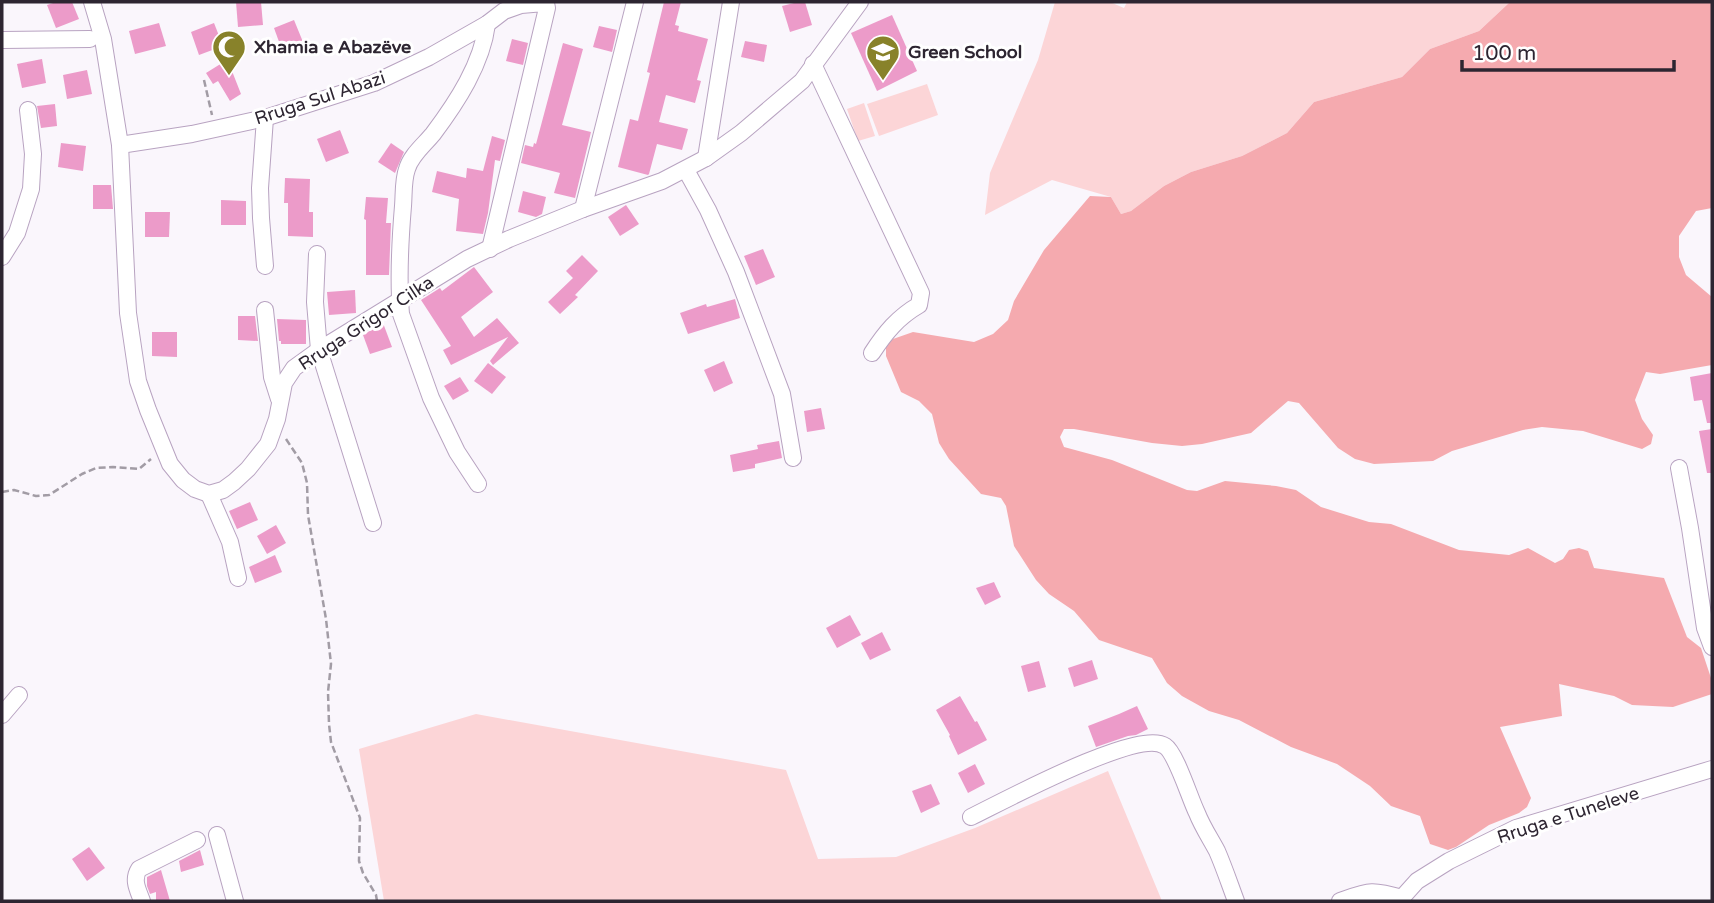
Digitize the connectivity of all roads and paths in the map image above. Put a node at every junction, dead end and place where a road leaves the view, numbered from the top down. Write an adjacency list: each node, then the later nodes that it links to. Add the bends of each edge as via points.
1 (92, 2): 13 (street, via 103,39)
2 (635, 2): 16 (street)
3 (731, 2): 14 (street)
4 (860, 2): 8 (street, Rruga Grigor Cilka)
5 (487, 24): 12 (street, Rruga Sul Abazi, via 374,83); 17 (street, Rruga Sul Abazi, via 521,5 547,6); 21 (street, via 481,52 460,92 407,169)
6 (90, 39): 7 (street)
7 (2, 40)
8 (813, 64): 14 (street, Rruga Grigor Cilka, via 802,81); 24 (street, via 921,293 919,305 885,333)
9 (204, 80): 11 (path)
10 (29, 110): 19 (street, via 32,189 17,233)
11 (213, 118)
12 (265, 118): 13 (street, Rruga Sul Abazi); 20 (street, via 260,188)
13 (120, 145): 32 (street, via 128,313 138,381 170,464 183,480)
14 (706, 158): 15 (street, Rruga Grigor Cilka)
15 (686, 170): 16 (street, Rruga Grigor Cilka); 28 (street, via 736,272 782,394)
16 (583, 209): 17 (street, Rruga Grigor Cilka)
17 (490, 249): 21 (street, Rruga Grigor Cilka)
18 (317, 254): 23 (street)
19 (2, 257)
20 (265, 266)
21 (400, 300): 23 (street, Rruga Grigor Cilka); 30 (street, via 431,398)
22 (265, 310): 25 (street, via 272,377)
23 (319, 350): 25 (street, Rruga Grigor Cilka, via 294,369 284,383); 33 (street)
24 (872, 353)
25 (280, 402): 26 (street, Rruga Grigor Cilka)
26 (272, 434): 32 (street, Rruga Grigor Cilka, via 248,470 223,490); 45 (path, via 286,439 302,463 307,483 331,664 331,742 360,818 359,861)
27 (152, 458): 31 (path, via 139,469 96,468 49,495)
28 (793, 458)
29 (1679, 468): 35 (street)
30 (478, 484)
31 (2, 492)
32 (209, 494): 34 (street, via 230,542)
33 (373, 523)
34 (238, 578)
35 (1712, 647)
36 (19, 695): 37 (street)
37 (2, 715)
38 (1712, 769): 42 (street, Rruga e Tuneleve, via 1516,828 1417,880)
39 (971, 817): 46 (street, via 1061,772 1154,742 1166,746 1174,759)
40 (217, 835): 44 (street)
41 (197, 840): 43 (street, via 139,869 135,882)
42 (1400, 900): 47 (street, via 1372,891)
43 (142, 901)
44 (235, 901)
45 (377, 901)
46 (1236, 901)
47 (1340, 901)

